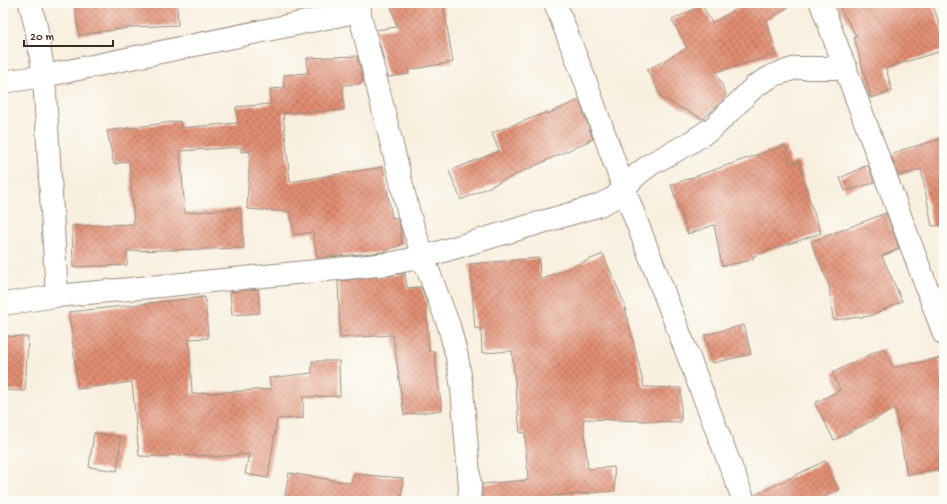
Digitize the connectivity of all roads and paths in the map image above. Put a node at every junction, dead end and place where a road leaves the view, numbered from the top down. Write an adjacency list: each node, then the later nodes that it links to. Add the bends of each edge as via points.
1 (30, 3): 6 (street)
2 (555, 3): 8 (street, via 586,80)
3 (821, 3): 5 (street)
4 (358, 7): 6 (street); 9 (street, via 409,214)
5 (846, 68): 8 (street, via 796,68 774,75 755,86 714,127 651,164); 12 (street)
6 (44, 76): 7 (street); 10 (street)
7 (3, 82)
8 (624, 189): 9 (street, via 614,198 597,206); 14 (street)
9 (423, 257): 10 (street, via 388,264); 13 (street, via 449,326 457,357 462,388)
10 (57, 296): 11 (street)
11 (3, 304)
12 (944, 334)
13 (469, 501)
14 (744, 501)

